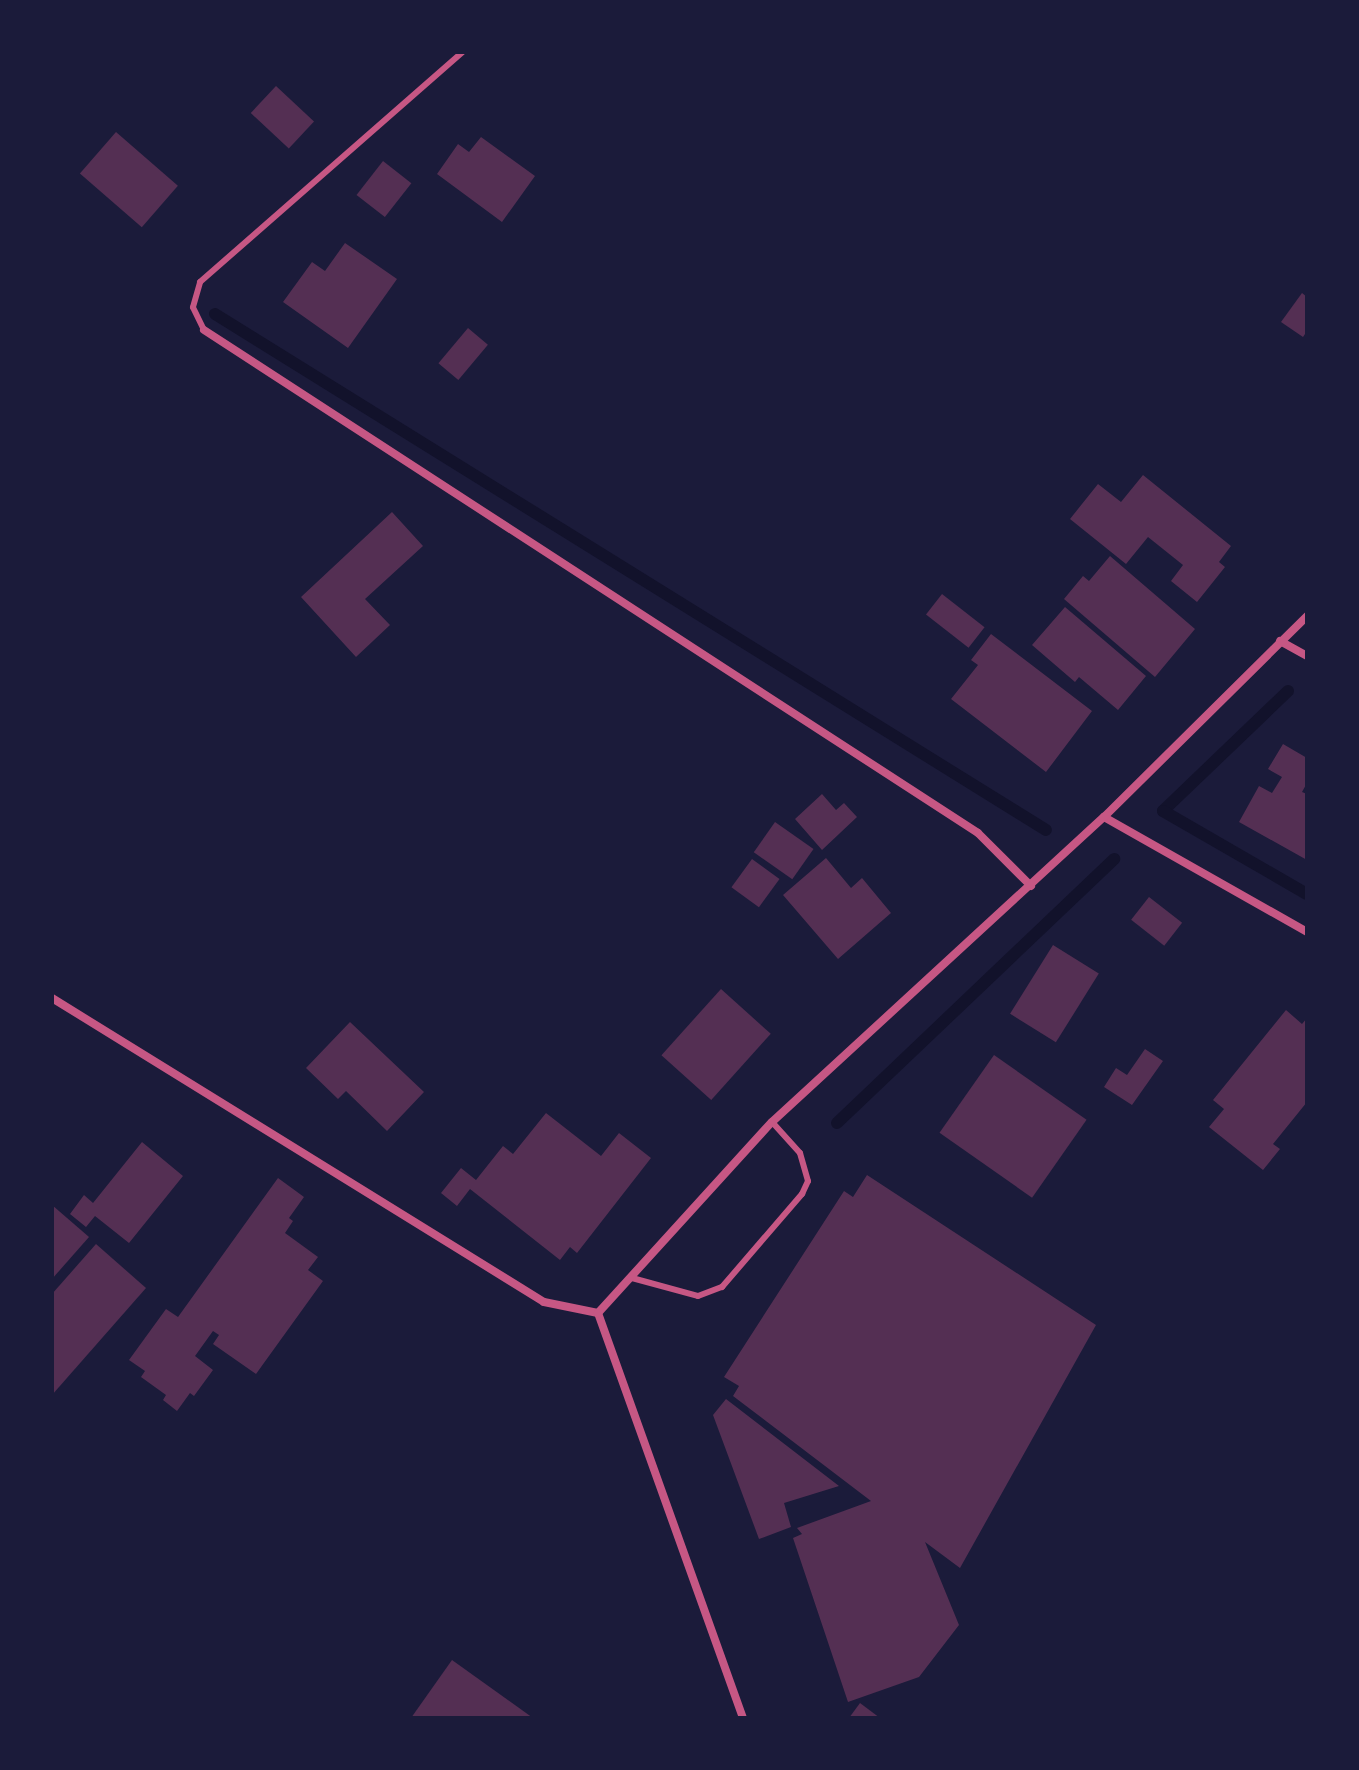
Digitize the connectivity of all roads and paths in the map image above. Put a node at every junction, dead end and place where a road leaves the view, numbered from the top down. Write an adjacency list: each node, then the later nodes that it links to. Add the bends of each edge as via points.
1 (463, 52): 2 (lane, via 200,282 193,307)
2 (204, 330): 7 (street, via 978,833)
3 (1307, 616): 4 (street)
4 (1280, 641): 5 (street); 6 (street)
5 (1307, 656)
6 (1104, 817): 7 (street); 8 (street)
7 (1031, 886): 10 (street)
8 (1307, 932)
9 (52, 998): 12 (street, via 544,1302)
10 (772, 1122): 11 (street); 11 (lane, via 800,1153 808,1181 722,1287 698,1296)
11 (632, 1278): 12 (street)
12 (598, 1313): 13 (street)
13 (743, 1718)

